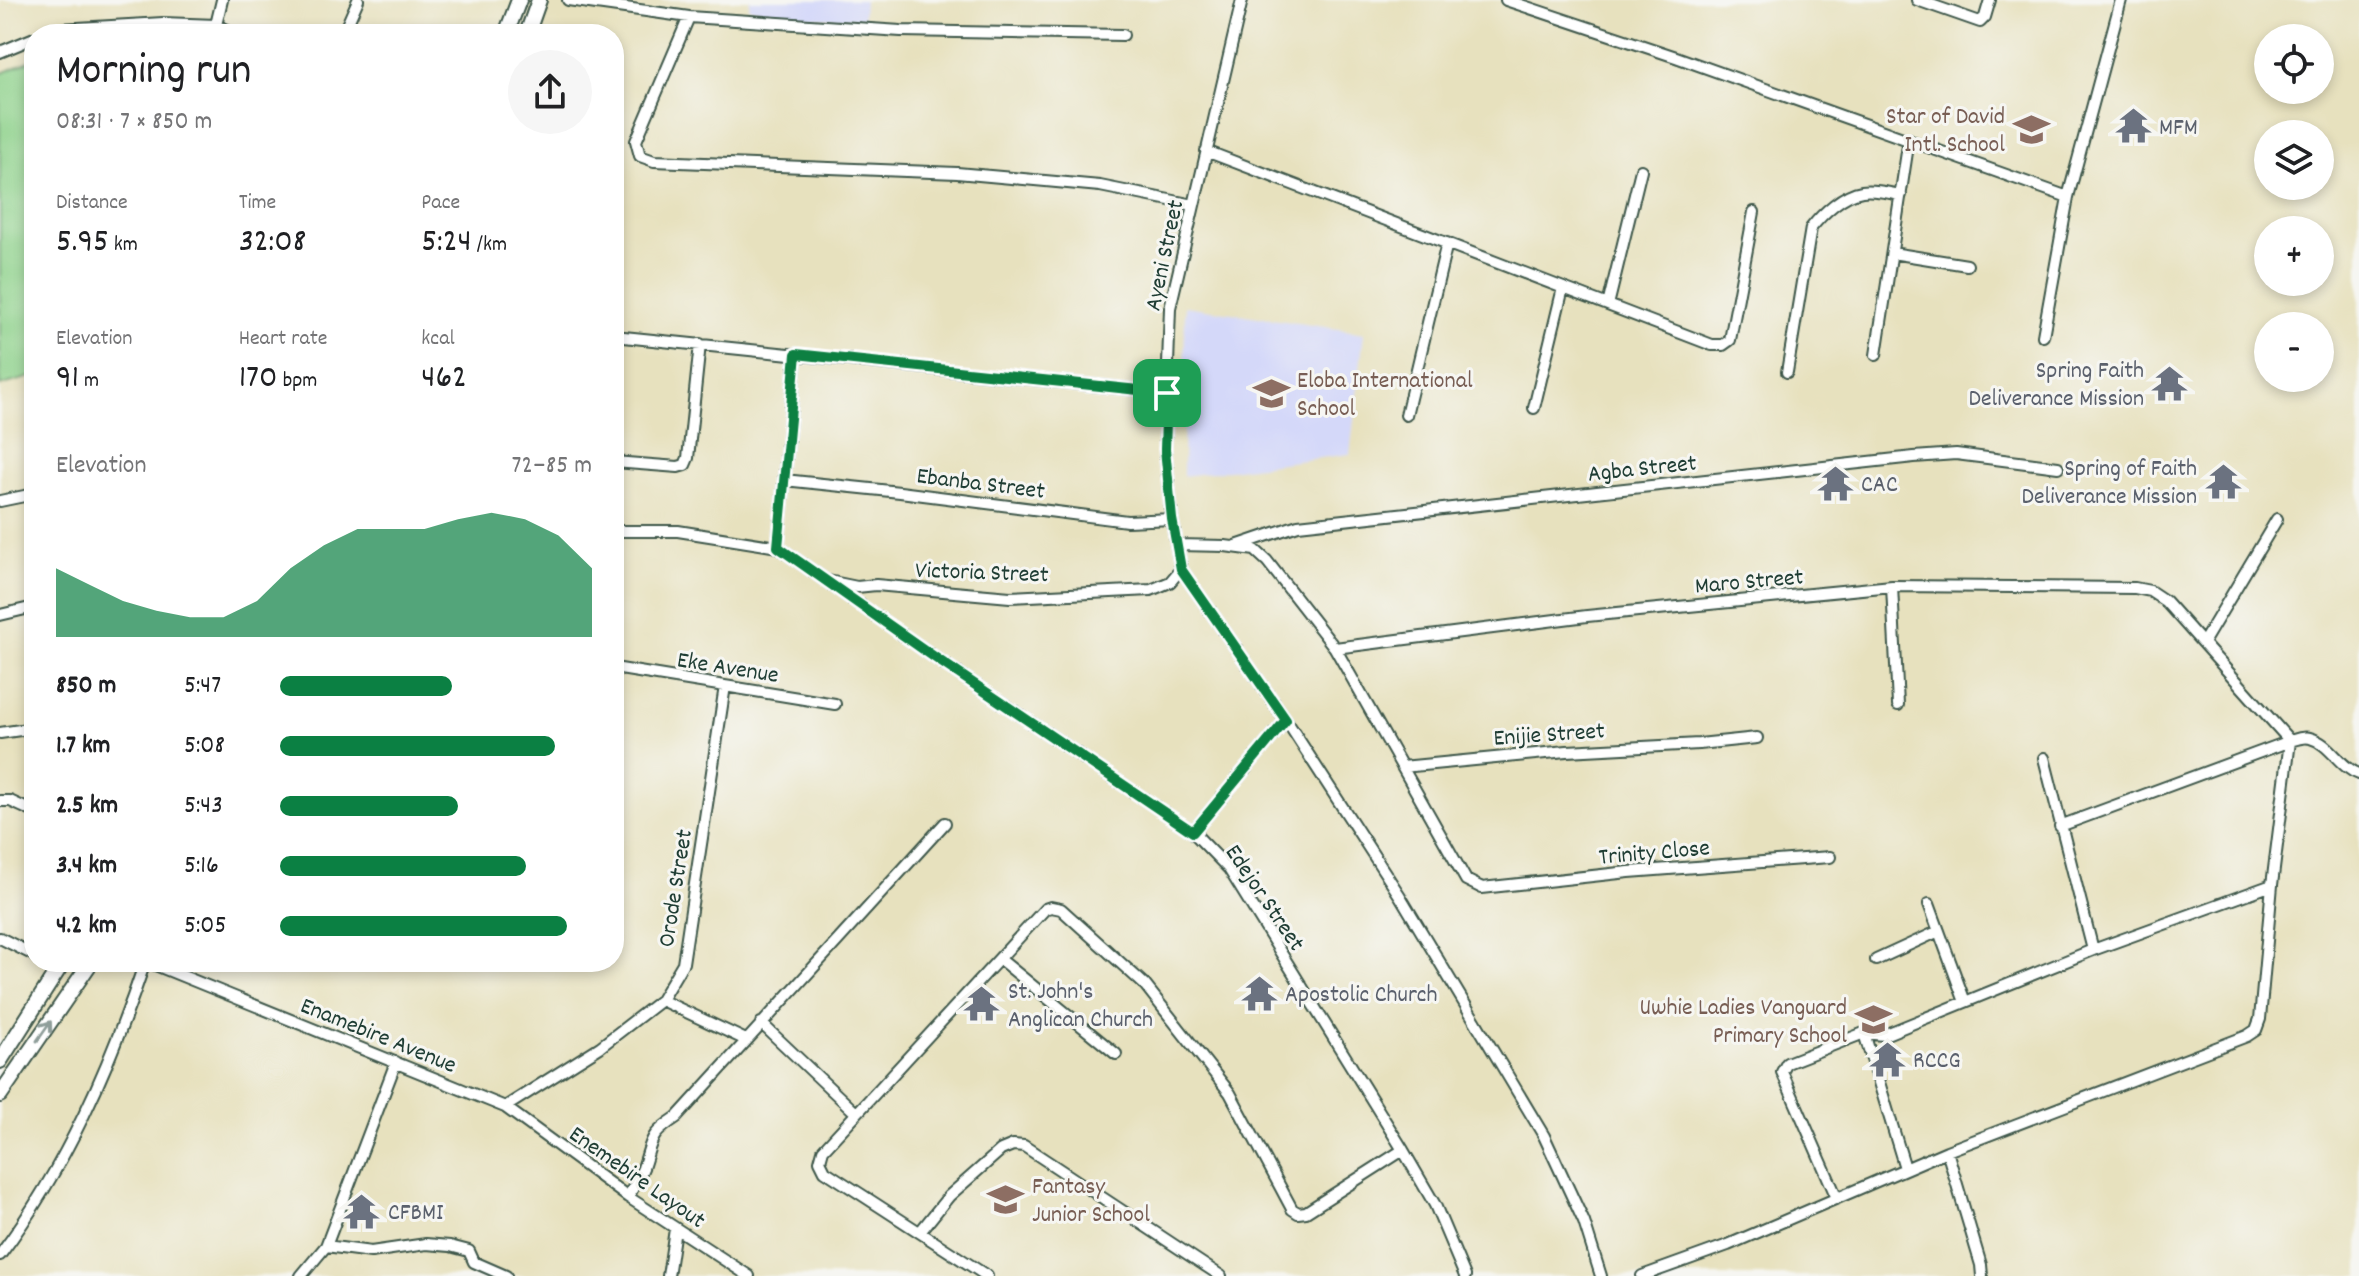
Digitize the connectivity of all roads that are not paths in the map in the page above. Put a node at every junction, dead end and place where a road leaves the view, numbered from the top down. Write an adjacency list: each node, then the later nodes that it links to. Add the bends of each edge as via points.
1 (222, 0): 14 (street)
2 (358, 0): 15 (street)
3 (519, 0): 16 (main road)
4 (539, 0): 17 (main road)
5 (568, 0): 11 (street)
6 (1242, 0): 22 (street, Ayeni Street)
7 (1506, 0): 21 (street)
8 (1917, 0): 9 (street, via 1980,22)
9 (1990, 0)
10 (2121, 0): 25 (street)
11 (689, 17): 18 (street, via 901,31); 26 (street, via 636,141 640,156 654,161 957,173 1100,186)
12 (146, 24): 13 (street)
13 (190, 24)
14 (216, 24)
15 (347, 24)
16 (510, 24)
17 (531, 24)
18 (1123, 35)
19 (24, 42): 20 (street)
20 (0, 52)
21 (1909, 139): 24 (street); 25 (street)
22 (1206, 151): 26 (street, Ayeni Street); 28 (street)
23 (1641, 170): 32 (street)
24 (1901, 195): 29 (street); 38 (street, via 1864,190 1847,196 1811,228)
25 (2068, 197): 33 (street)
26 (1194, 205): 39 (street, Ayeni Street, via 1170,308)
27 (1754, 212): 32 (street, via 1730,340 1723,345)
28 (1447, 243): 31 (street); 41 (street)
29 (1892, 253): 30 (street); 37 (street)
30 (1967, 265)
31 (1563, 288): 32 (street); 40 (street)
32 (1608, 305)
33 (2043, 336)
34 (624, 337): 35 (street)
35 (700, 344): 36 (street); 42 (street, via 685,465)
36 (796, 354): 39 (street); 44 (street)
37 (1876, 355)
38 (1787, 372)
39 (1167, 393): 47 (street, Ayeni Street, via 1165,449)
40 (1534, 408)
41 (1406, 415)
42 (624, 463)
43 (2058, 467): 52 (street, Agba Street, via 1956,454 1914,457 1298,525)
44 (784, 480): 47 (street, Ebanba Street, via 1127,521); 51 (street)
45 (24, 496): 46 (street)
46 (0, 501)
47 (1172, 519): 50 (street, Ayeni Street)
48 (2277, 519): 58 (street)
49 (624, 531): 51 (street, Edejor Street, via 678,531)
50 (1178, 545): 52 (street); 53 (street, Ayeni Street)
51 (778, 547): 54 (street, Edejor Street)
52 (1234, 547): 59 (street, via 1255,550 1267,561)
53 (1181, 569): 54 (street, Victoria Street, via 1170,582 1151,590 1010,597); 64 (street)
54 (822, 580): 76 (street, Edejor Street)
55 (1892, 586): 58 (street, Maro Street, via 2135,588 2165,601); 59 (street, Maro Street); 63 (street)
56 (24, 609): 57 (street)
57 (0, 615)
58 (2203, 643): 68 (street)
59 (1335, 648): 70 (street)
60 (624, 670): 61 (street, Eke Avenue)
61 (725, 686): 62 (street, Eke Avenue); 90 (street, Orode Street, via 683,963)
62 (835, 704)
63 (1898, 705)
64 (1286, 720): 76 (street); 119 (street, via 1400,896 1544,1136 1584,1222)
65 (24, 729): 66 (street)
66 (0, 733)
67 (1757, 738): 70 (street, Enijie Street)
68 (2290, 741): 71 (street, via 2311,738); 75 (street); 78 (street)
69 (2044, 758): 75 (street)
70 (1402, 767): 77 (street, Trinity Close, via 1466,880 1482,888)
71 (2359, 774)
72 (0, 801): 73 (street)
73 (24, 807)
74 (945, 823): 92 (street)
75 (2060, 826): 83 (street)
76 (1193, 832): 101 (street, Edejor Street, via 1229,869)
77 (1830, 857)
78 (2272, 885): 83 (street); 102 (street, via 2256,1030)
79 (1929, 904): 80 (street)
80 (1939, 931): 85 (street); 91 (street)
81 (0, 938): 82 (street)
82 (24, 950)
83 (2093, 950): 91 (street)
84 (1001, 960): 95 (street); 100 (street); 101 (street, via 1045,909 1061,909 1145,985 1230,1093 1298,1213)
85 (1876, 960)
86 (51, 972): 96 (main road)
87 (84, 972): 98 (main road, one-way to 87)
88 (142, 972): 109 (street, via 101,1080 58,1167)
89 (171, 972): 97 (street, Enamebire Avenue)
90 (661, 1000): 94 (street); 99 (street, Orode Street, via 600,1047)
91 (1965, 1002): 93 (street, via 1884,1035)
92 (761, 1023): 94 (street); 100 (street)
93 (1864, 1033): 103 (street); 105 (street, via 1787,1063 1782,1072)
94 (746, 1040): 104 (street, via 677,1117 660,1128)
95 (1116, 1054)
96 (0, 1061)
97 (396, 1062): 99 (street, Enamebire Avenue); 108 (street)
98 (0, 1095)
99 (505, 1107): 104 (street, Enemebire Layout)
100 (856, 1113): 107 (street, via 823,1150 820,1161 825,1171)
101 (1403, 1150): 118 (street, Edejor Street, via 1435,1205)
102 (1947, 1151): 103 (street); 121 (street)
103 (1905, 1168): 105 (street)
104 (628, 1197): 106 (street, Enemebire Layout)
105 (1837, 1198): 120 (street)
106 (675, 1229): 114 (street); 115 (street, Enemebire Layout)
107 (920, 1232): 116 (street); 117 (street, via 949,1196 1001,1150 1024,1146)
108 (326, 1246): 110 (street, via 371,1252 450,1246 469,1251); 111 (street)
109 (0, 1255)
110 (474, 1262): 112 (street); 113 (street)
111 (301, 1276)
112 (471, 1276)
113 (506, 1276)
114 (668, 1276)
115 (749, 1276)
116 (987, 1276)
117 (1221, 1276)
118 (1465, 1276)
119 (1601, 1276)
120 (1642, 1276)
121 (1982, 1276)

